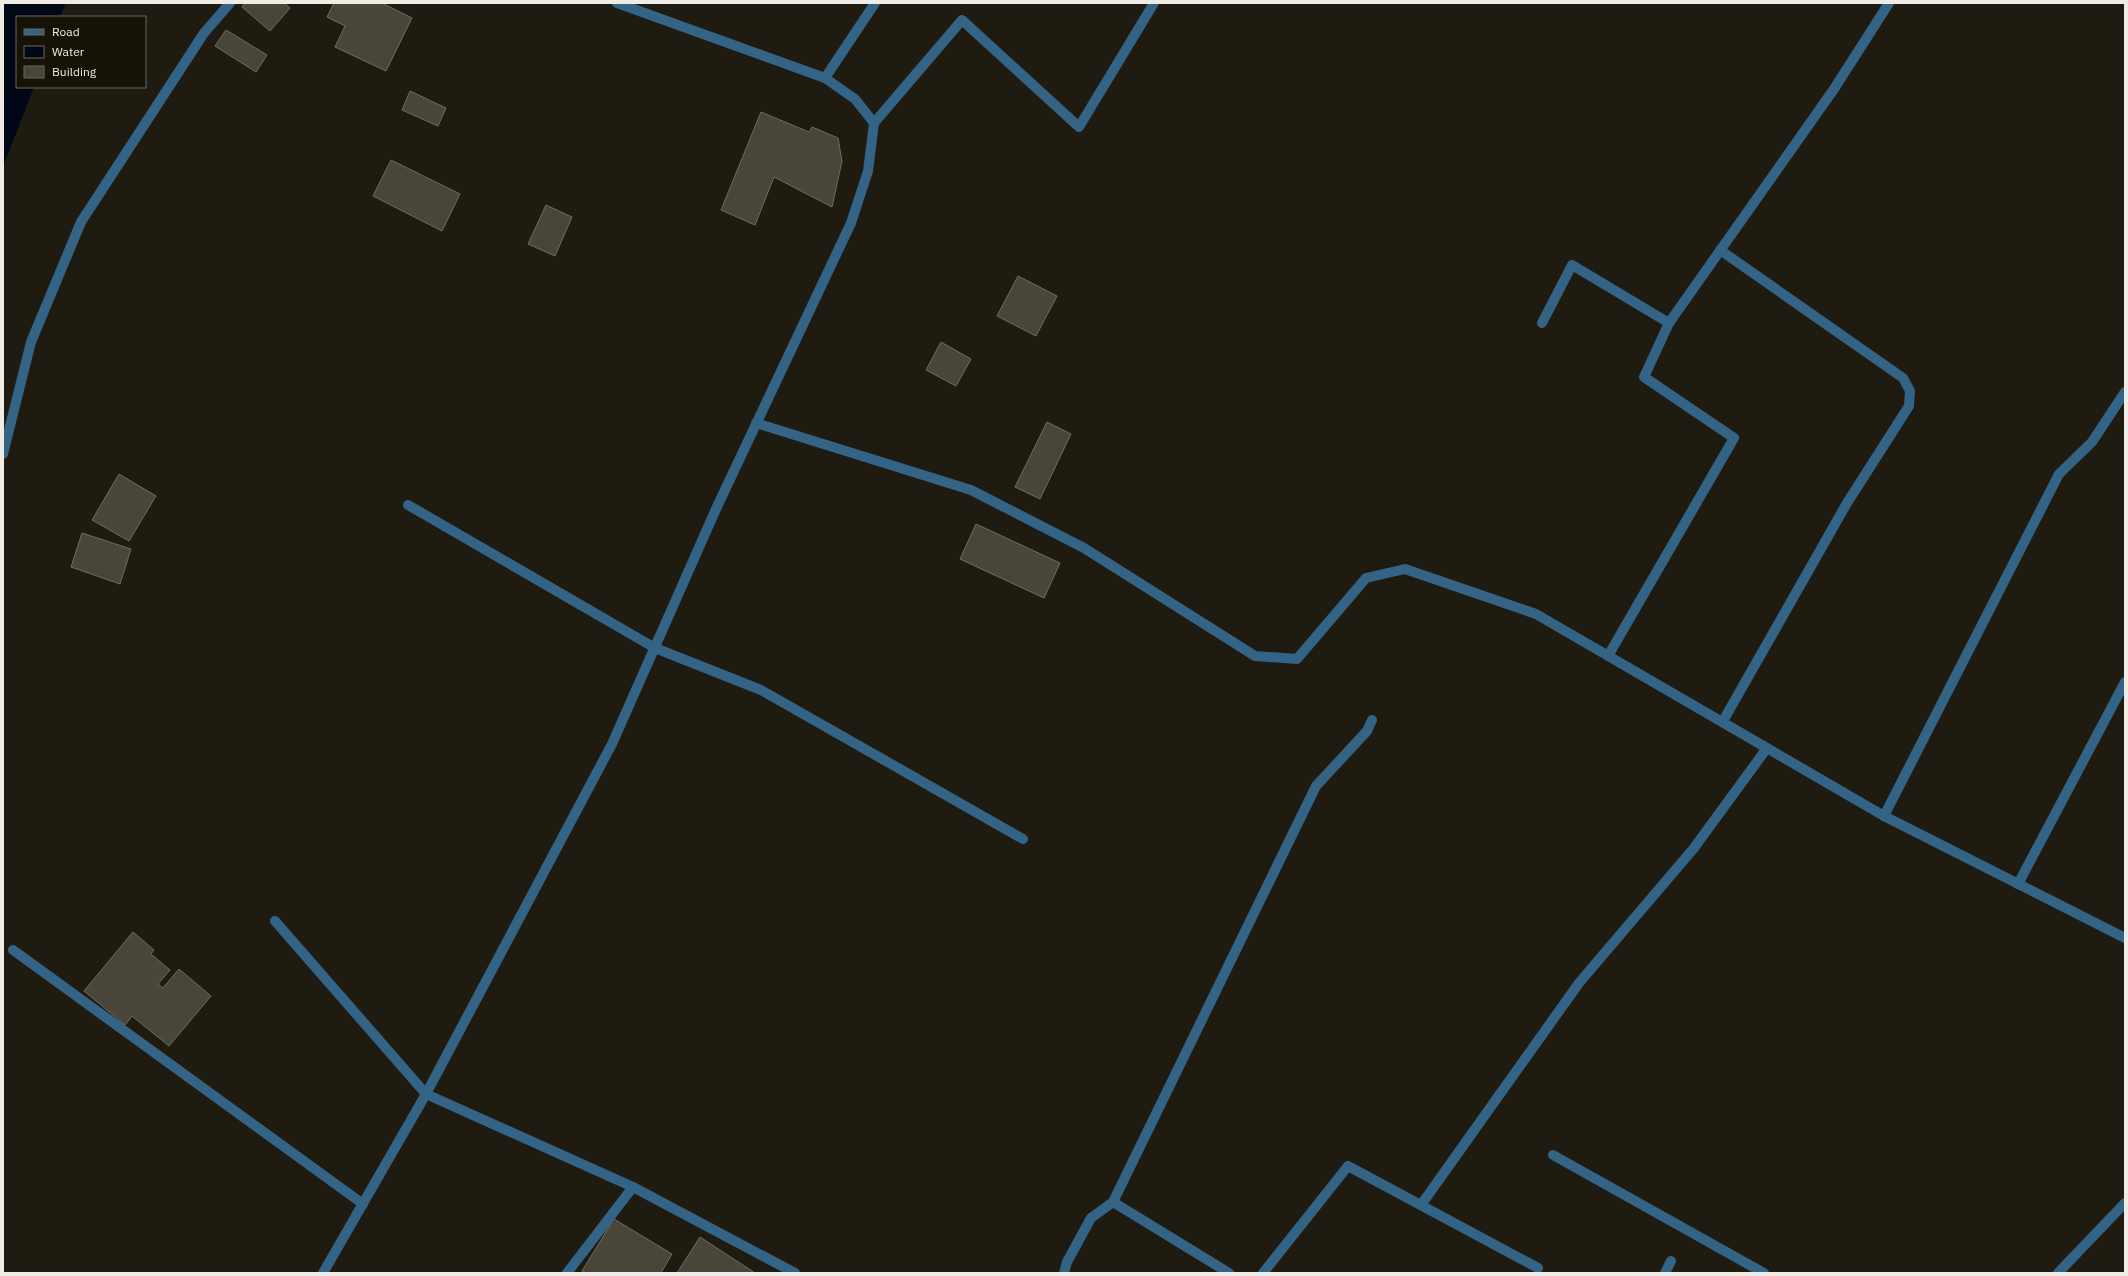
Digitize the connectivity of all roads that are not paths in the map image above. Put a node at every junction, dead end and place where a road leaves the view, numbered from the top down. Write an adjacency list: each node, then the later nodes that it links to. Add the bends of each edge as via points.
1 (230, 3): 13 (street, via 204,33 81,222 30,342)
2 (617, 3): 6 (street)
3 (875, 3): 6 (street)
4 (1154, 3): 7 (street, via 1079,127 962,20)
5 (1889, 3): 8 (street, via 1834,89)
6 (826, 78): 7 (street, via 855,99)
7 (874, 123): 12 (street, via 868,171 851,223)
8 (1720, 250): 9 (street); 19 (street, via 1903,378 1910,391 1909,406 1847,503)
9 (1669, 322): 10 (street, via 1572,265); 16 (street, via 1644,377 1734,438)
10 (1542, 323)
11 (2125, 392): 21 (street, via 2092,442 2059,474)
12 (756, 423): 15 (street); 16 (street, via 971,490 1084,548 1255,656 1297,659 1366,578 1406,569 1536,614)
13 (3, 454)
14 (408, 505): 15 (street)
15 (655, 648): 22 (street, via 761,690); 27 (street, via 612,744)
16 (1608, 656): 19 (street)
17 (2125, 682): 23 (street)
18 (1372, 720): 30 (street, via 1367,731 1316,786)
19 (1723, 722): 20 (street)
20 (1767, 748): 21 (street); 33 (street, via 1694,848 1579,983)
21 (1884, 816): 23 (street)
22 (1023, 839)
23 (2018, 884): 25 (street)
24 (275, 921): 27 (street)
25 (2125, 938)
26 (14, 950): 32 (street)
27 (426, 1094): 29 (street); 32 (street)
28 (1552, 1155): 44 (street)
29 (634, 1187): 36 (street); 38 (street)
30 (1113, 1202): 40 (street, via 1091,1218 1067,1262); 41 (street)
31 (2125, 1202): 45 (street)
32 (363, 1204): 37 (street)
33 (1421, 1205): 35 (street); 42 (street, via 1348,1166)
34 (1671, 1261): 43 (street)
35 (1538, 1268)
36 (778, 1269): 39 (street)
37 (323, 1273)
38 (567, 1273)
39 (796, 1273)
40 (1064, 1273)
41 (1229, 1273)
42 (1263, 1273)
43 (1665, 1273)
44 (1763, 1273)
45 (2058, 1273)

